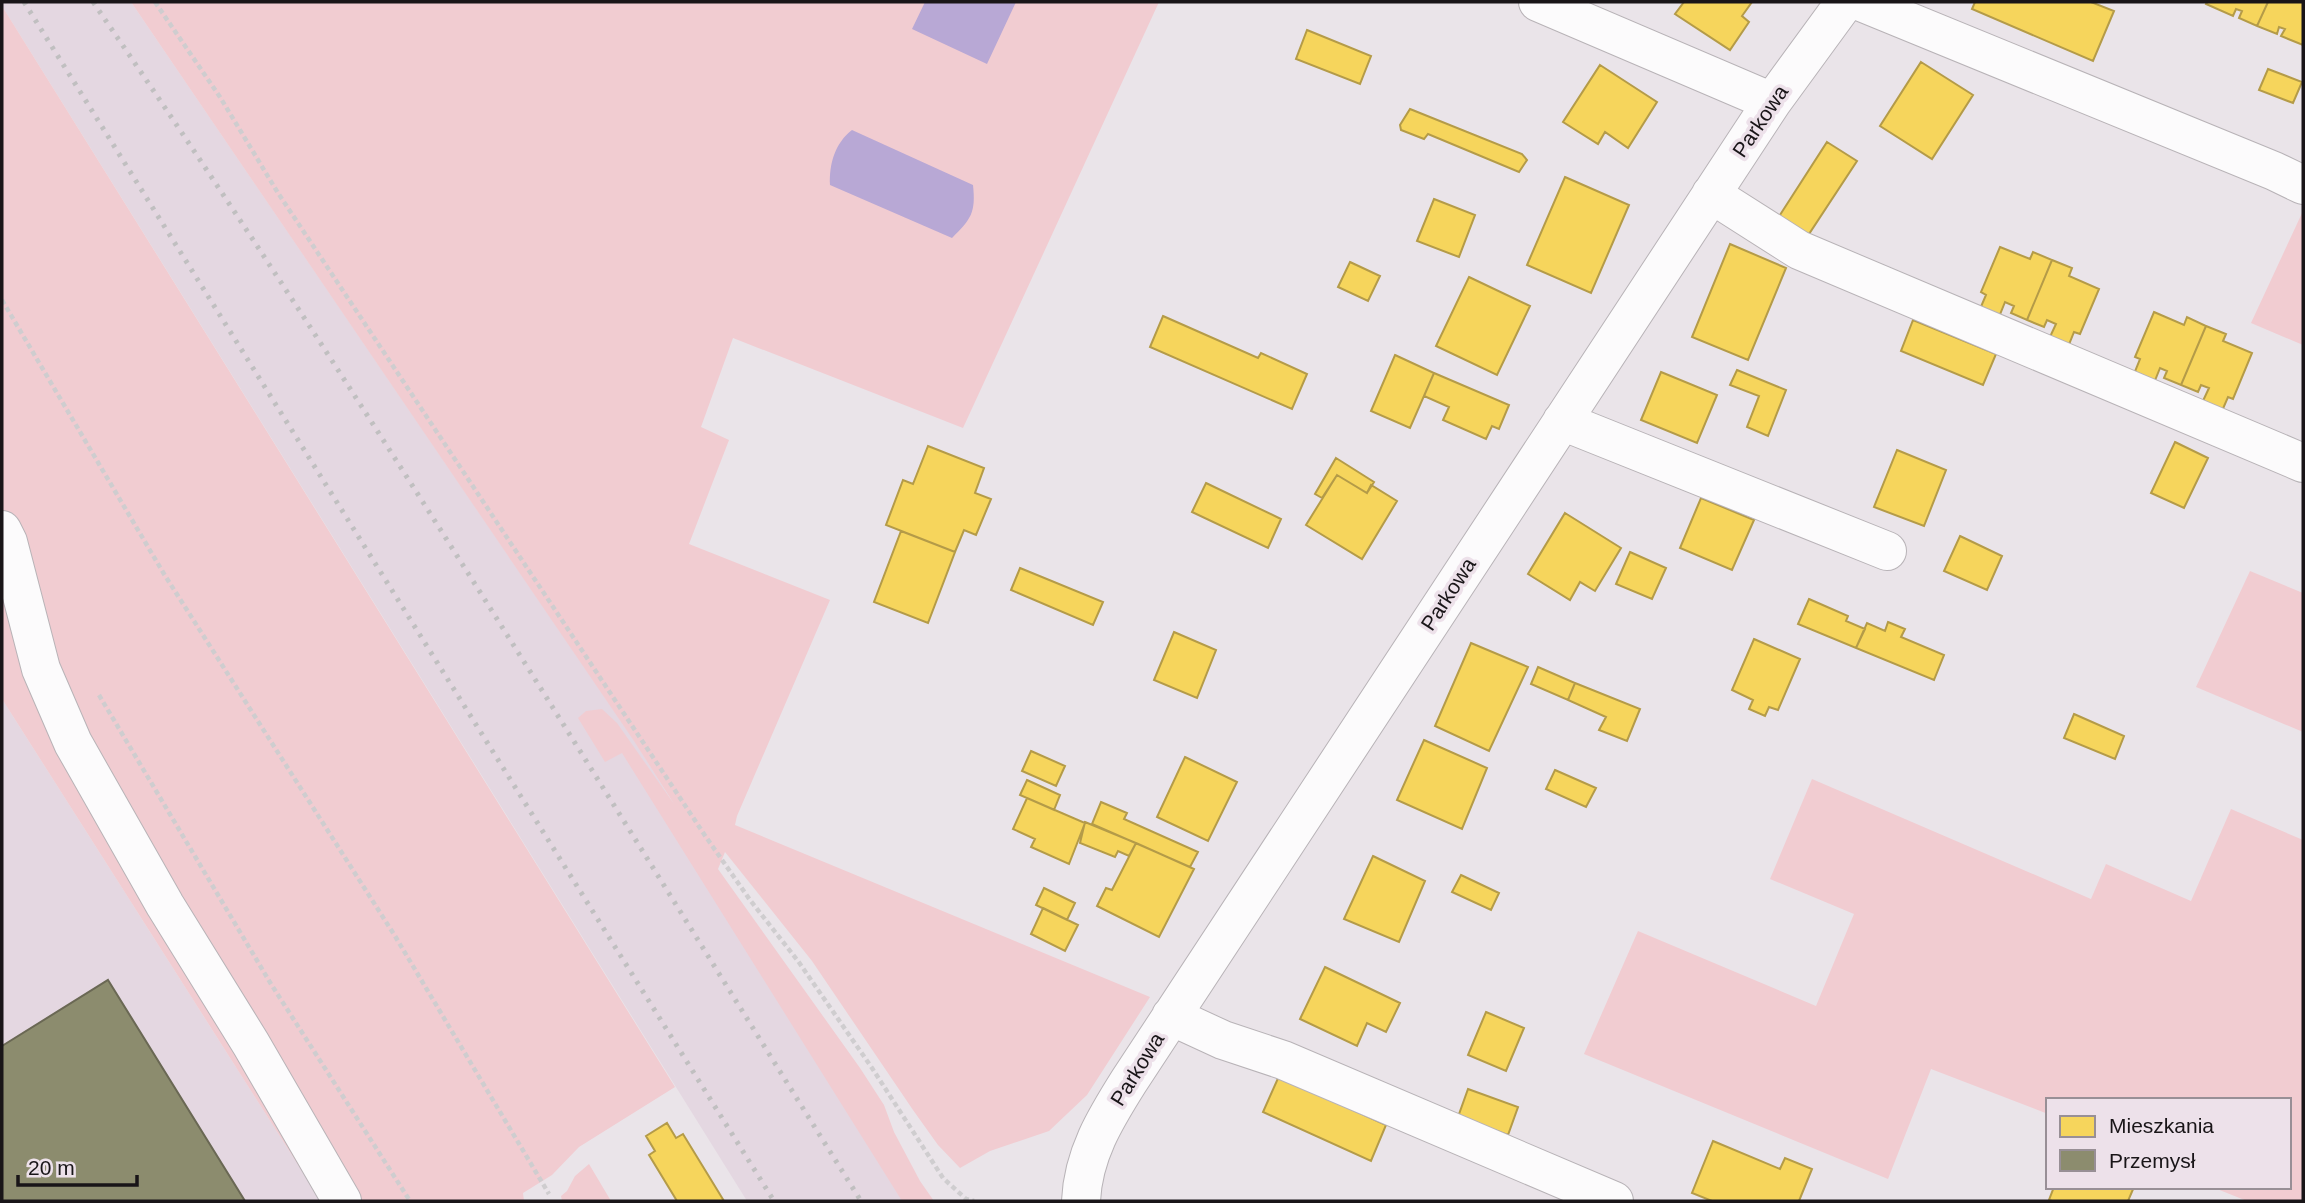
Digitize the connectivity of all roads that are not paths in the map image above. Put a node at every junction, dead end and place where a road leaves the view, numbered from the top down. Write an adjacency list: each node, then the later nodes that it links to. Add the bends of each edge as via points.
1 (1538, 2): 4 (street)
2 (1845, 2): 4 (street, Parkowa)
3 (1861, 2): 5 (street)
4 (1772, 103): 6 (street, Parkowa)
5 (2303, 185)
6 (1711, 194): 7 (street, Parkowa); 8 (street, via 1799,250)
7 (1562, 421): 10 (street); 11 (street, Parkowa)
8 (2303, 463)
9 (2, 530): 12 (street, via 41,669 74,743)
10 (1887, 551)
11 (1171, 1016): 13 (street, Parkowa, via 1096,1137); 14 (street)
12 (342, 1201)
13 (1081, 1201)
14 (1614, 1201)

